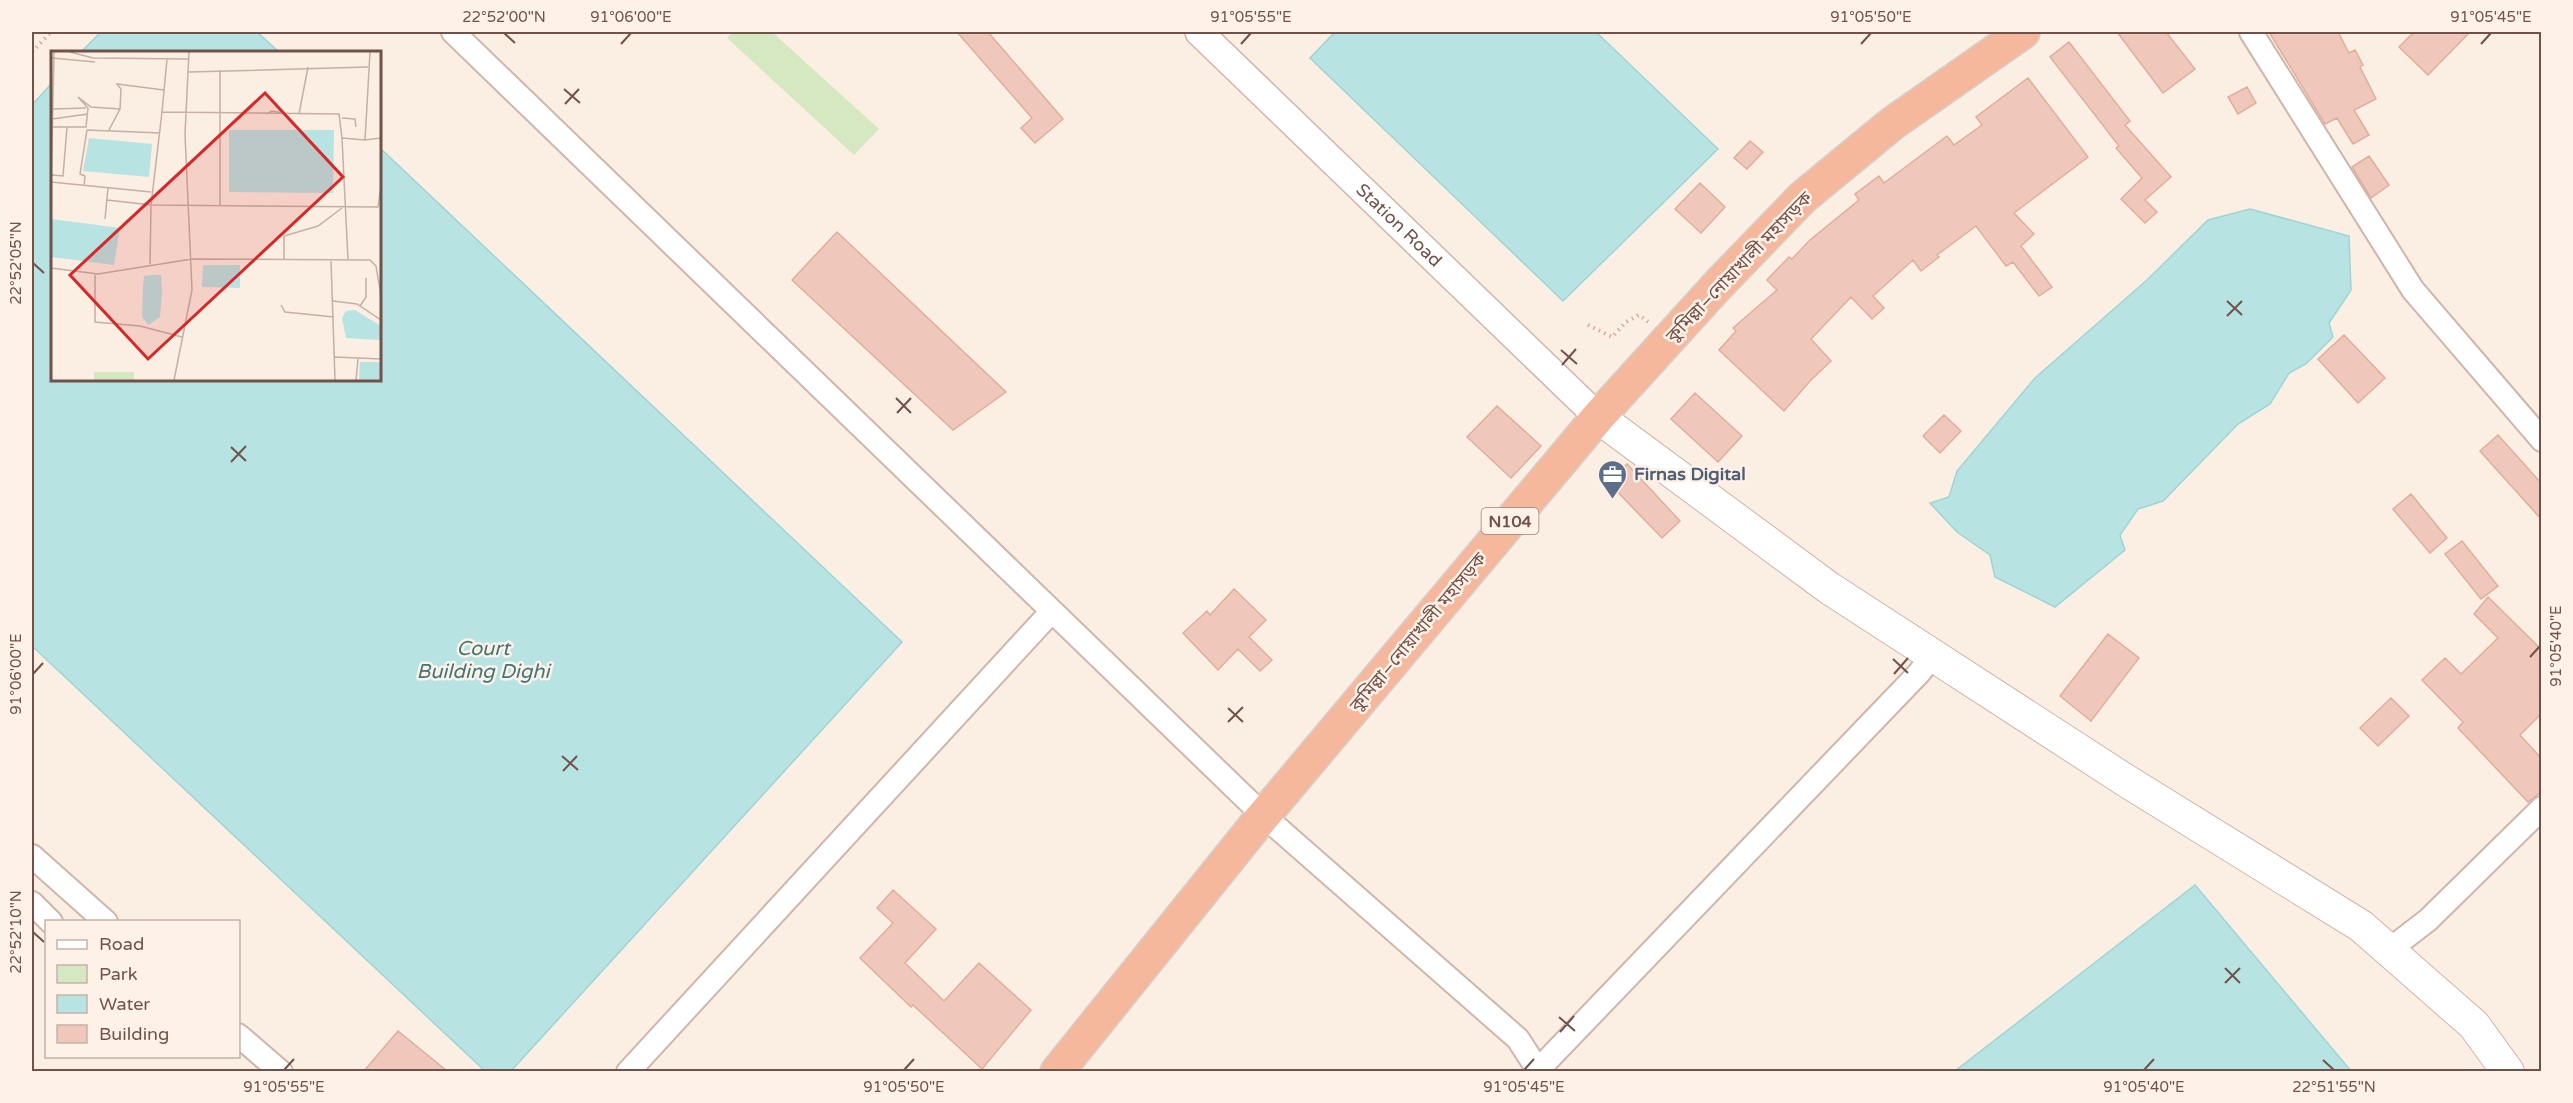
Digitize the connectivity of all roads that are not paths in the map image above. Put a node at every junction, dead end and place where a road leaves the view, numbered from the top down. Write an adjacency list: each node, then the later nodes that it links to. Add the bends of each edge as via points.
1 (453, 32): 7 (street)
2 (1200, 32): 5 (street, Station Road)
3 (2023, 32): 5 (highway, কুমিল্লা–নোয়াখালী মহাসড়ক / N104, via 1893,123 1803,197)
4 (2251, 32): 6 (street, via 2413,290)
5 (1598, 417): 8 (main road, via 1829,588); 10 (highway, কুমিল্লা–নোয়াখালী মহাসড়ক / N104)
6 (2541, 440)
7 (1052, 611): 10 (street); 18 (street)
8 (1933, 655): 15 (main road, via 2361,926); 20 (street)
9 (2541, 808): 15 (street, via 2428,920)
10 (1264, 816): 19 (highway, কুমিল্লা–নোয়াখালী মহাসড়ক / N104); 20 (street, via 1518,1039)
11 (32, 855): 14 (street)
12 (32, 903): 13 (street)
13 (50, 920)
14 (105, 920)
15 (2389, 950): 21 (main road, via 2474,1025)
16 (240, 1037): 17 (street)
17 (281, 1071)
18 (628, 1071)
19 (1057, 1071)
20 (1538, 1071)
21 (2508, 1071)

